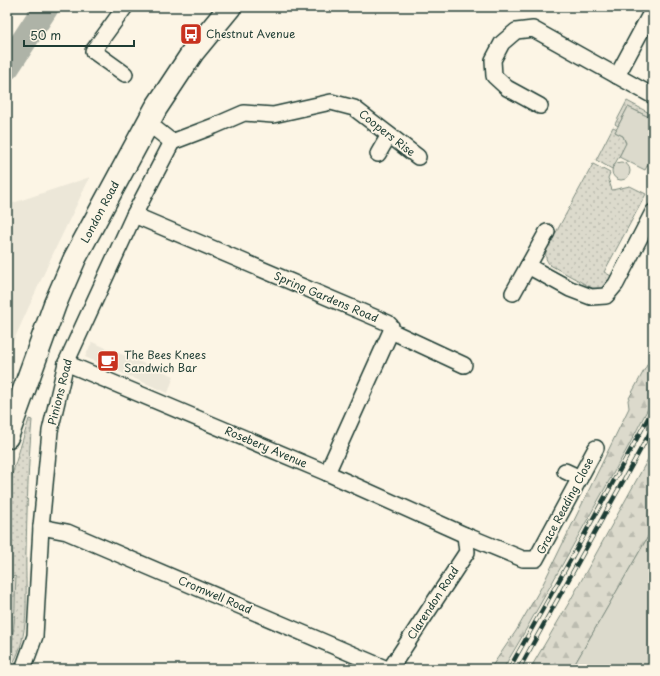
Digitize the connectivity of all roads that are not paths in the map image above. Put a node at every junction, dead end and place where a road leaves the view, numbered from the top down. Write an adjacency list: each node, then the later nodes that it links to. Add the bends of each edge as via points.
1 (125, 7): 4 (street, via 93,51)
2 (230, 7): 8 (main road, London Road, via 193,52)
3 (653, 9): 5 (street)
4 (125, 74)
5 (617, 76): 6 (street); 7 (street, via 533,29 516,31 502,43 494,60 494,76 507,88)
6 (653, 96)
7 (540, 106)
8 (148, 123): 10 (street); 21 (main road, London Road, via 75,258 55,304)
9 (389, 135): 10 (street, Coopers Rise, via 354,108 332,102 273,115 244,113); 11 (street); 12 (street, Coopers Rise)
10 (172, 142): 14 (street, Pinions Road)
11 (378, 154)
12 (418, 157)
13 (653, 212): 16 (street, via 616,284 606,296 592,298)
14 (134, 216): 18 (street, Spring Gardens Road, via 388,323); 19 (street, Pinions Road)
15 (547, 232): 16 (street)
16 (528, 266): 17 (street)
17 (513, 293)
18 (391, 331): 20 (street, Spring Gardens Road); 24 (street)
19 (66, 363): 24 (street, Rosebery Avenue); 26 (street, Pinions Road, via 50,431)
20 (464, 364)
21 (7, 437)
22 (596, 448): 25 (street, Grace Reading Close)
23 (564, 471): 25 (street)
24 (327, 473): 27 (street, Rosebery Avenue)
25 (580, 478): 27 (street, Grace Reading Close, via 536,559 523,560)
26 (41, 527): 28 (street, Pinions Road, via 35,636); 29 (street, Cromwell Road, via 67,532)
27 (465, 535): 30 (street, Clarendon Road, via 467,552)
28 (23, 669)
29 (387, 669)
30 (390, 669)

